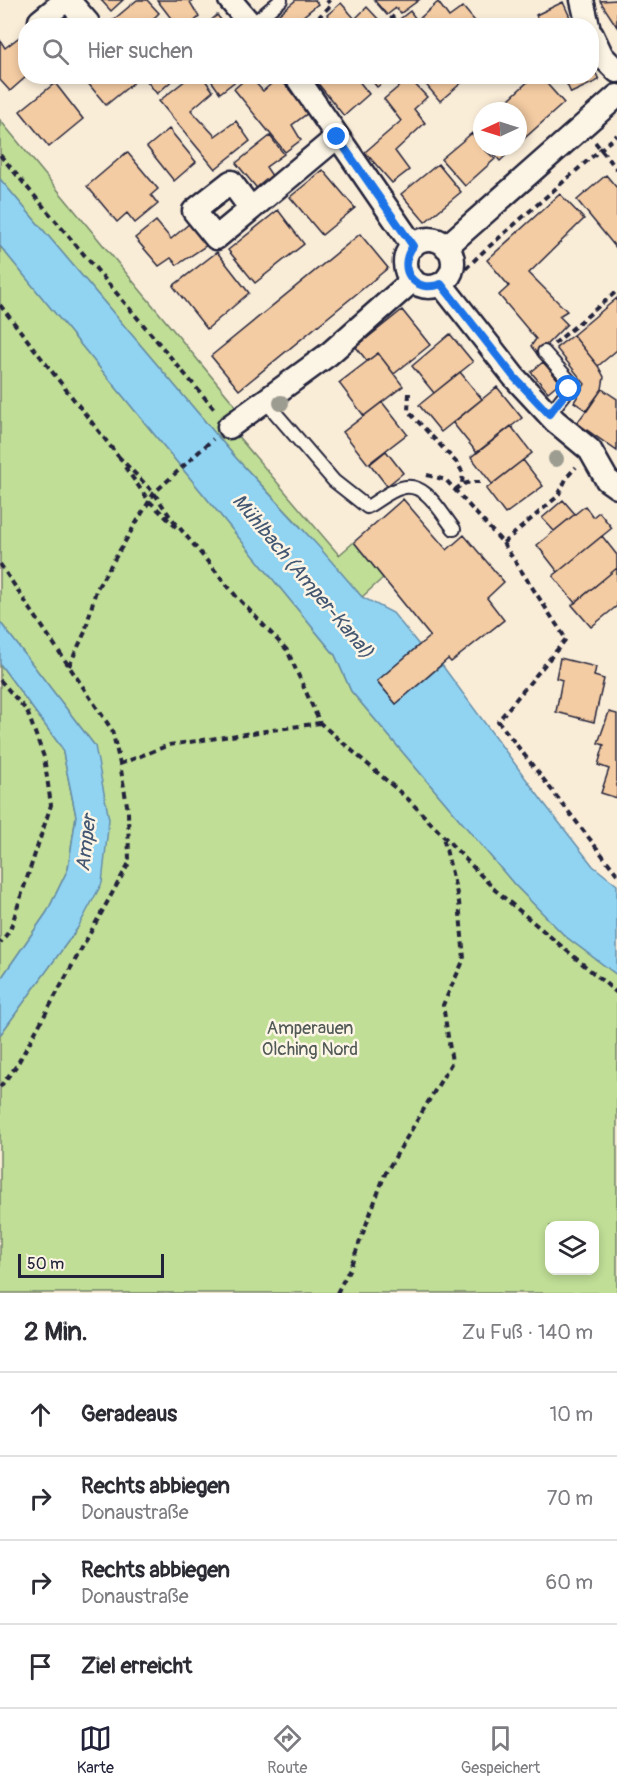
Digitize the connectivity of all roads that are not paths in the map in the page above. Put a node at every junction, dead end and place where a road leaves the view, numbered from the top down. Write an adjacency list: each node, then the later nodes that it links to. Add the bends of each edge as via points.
1 (67, 0): 5 (street); 6 (street)
2 (230, 0): 7 (street)
3 (280, 0): 8 (lane)
4 (582, 0): 9 (street)
5 (44, 18)
6 (83, 18)
7 (245, 18)
8 (259, 18)
9 (586, 18)
10 (599, 50): 11 (street)
11 (617, 71)
12 (302, 84): 14 (street)
13 (617, 96): 17 (street)
14 (337, 137): 15 (street); 16 (street)
15 (251, 209)
16 (413, 246): 17 (street, via 432,240); 18 (street, via 406,262)
17 (446, 247): 19 (street, via 453,259)
18 (413, 280): 19 (street, via 427,287); 21 (street, via 329,354)
19 (443, 286): 22 (street, via 514,377)
20 (544, 352): 22 (lane, via 569,380 569,389)
21 (266, 402): 23 (street); 25 (lane, via 334,481 367,507 400,488 414,487 427,495)
22 (549, 414): 24 (street, via 590,450 607,480)
23 (225, 430)
24 (617, 487)
25 (454, 529)

